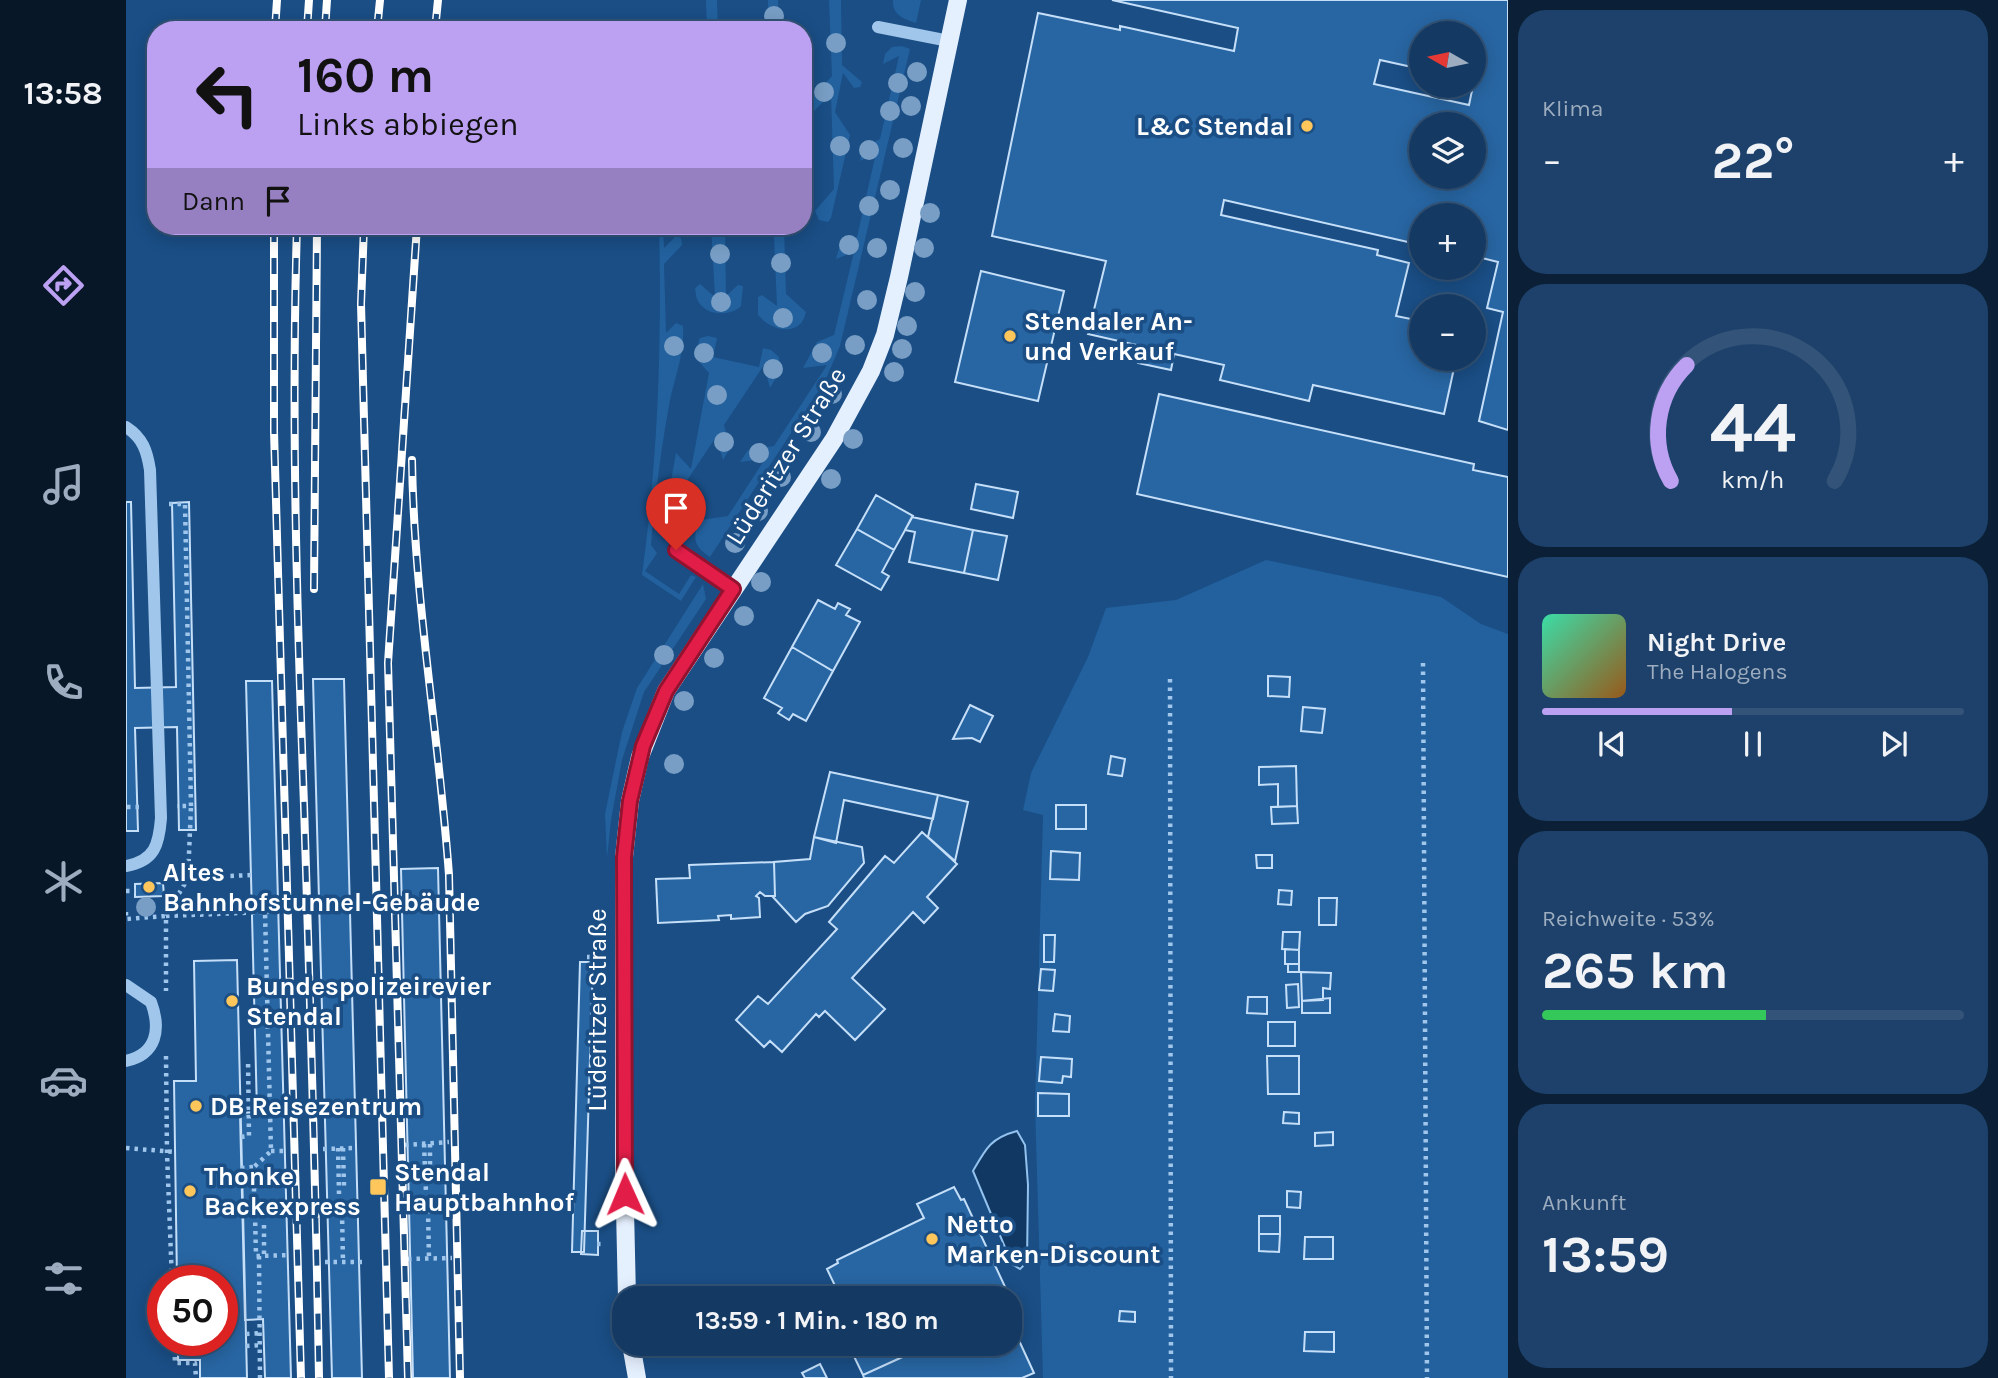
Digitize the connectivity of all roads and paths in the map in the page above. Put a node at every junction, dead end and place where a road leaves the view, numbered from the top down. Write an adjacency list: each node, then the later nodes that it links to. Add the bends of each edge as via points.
1 (958, 0): 3 (main road, Lüderitzer Straße)
2 (878, 27): 3 (lane)
3 (949, 41): 7 (main road, Lüderitzer Straße, via 899,276 871,371 834,439)
4 (126, 427): 5 (lane, via 139,438 148,456)
5 (151, 505): 10 (path, via 185,504); 12 (lane)
6 (676, 550): 7 (lane)
7 (733, 589): 63 (main road, Lüderitzer Straße, via 666,691 643,746 627,820 623,933)
8 (1423, 663): 74 (path)
9 (1170, 679): 73 (path)
10 (191, 806): 12 (path); 15 (path)
11 (127, 807): 12 (path)
12 (160, 807): 13 (lane, via 160,836 153,852 140,863)
13 (126, 866)
14 (252, 875): 15 (path)
15 (188, 878): 21 (path)
16 (126, 891): 17 (path)
17 (135, 891)
18 (282, 911): 20 (path)
19 (126, 912): 21 (path, via 126,919)
20 (265, 912): 21 (path); 37 (path)
21 (166, 916): 25 (path)
22 (587, 957): 23 (path)
23 (601, 957)
24 (126, 985): 28 (lane, via 152,1003 158,1029 142,1054)
25 (166, 999)
26 (166, 1055): 40 (path)
27 (247, 1059): 29 (path, via 249,1136)
28 (126, 1061)
29 (241, 1137)
30 (449, 1143): 31 (path)
31 (427, 1144): 32 (path); 43 (path); 45 (path)
32 (405, 1145)
33 (126, 1148): 40 (path)
34 (340, 1148): 35 (path); 36 (path); 44 (path); 46 (path)
35 (356, 1148)
36 (323, 1149)
37 (271, 1151): 38 (path); 41 (path)
38 (288, 1151)
39 (175, 1152): 40 (path)
40 (167, 1153): 62 (path)
41 (254, 1167): 42 (path); 47 (path)
42 (242, 1168)
43 (430, 1185)
44 (344, 1186)
45 (426, 1193)
46 (339, 1195)
47 (254, 1196)
48 (428, 1210): 56 (path)
49 (342, 1212): 60 (path)
50 (255, 1214): 55 (path, via 256,1256)
51 (264, 1225): 55 (path)
52 (597, 1244): 53 (path)
53 (604, 1244)
54 (290, 1255): 55 (path)
55 (262, 1256): 64 (path)
56 (429, 1258): 57 (path); 58 (path)
57 (452, 1258)
58 (408, 1259)
59 (325, 1262): 60 (path)
60 (343, 1262): 61 (path)
61 (362, 1262)
62 (171, 1265)
63 (627, 1286)
64 (260, 1333): 65 (path); 66 (path)
65 (246, 1334)
66 (260, 1345): 67 (path); 71 (path)
67 (246, 1346)
68 (175, 1356): 70 (path, via 175,1363 195,1363)
69 (633, 1356): 72 (main road)
70 (196, 1378)
71 (261, 1378)
72 (637, 1378)
73 (1171, 1378)
74 (1427, 1378)

